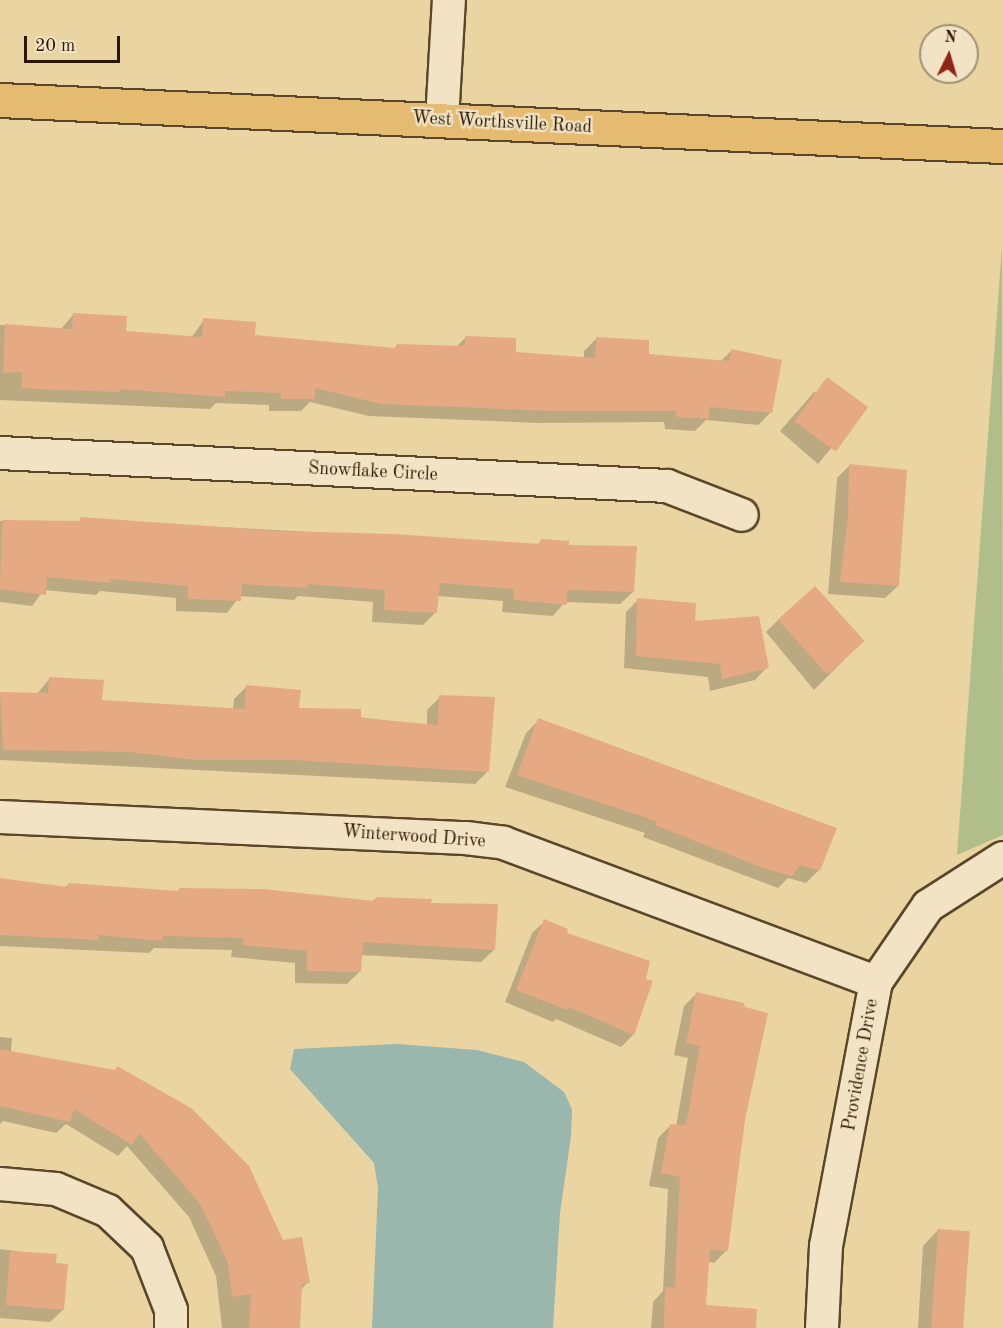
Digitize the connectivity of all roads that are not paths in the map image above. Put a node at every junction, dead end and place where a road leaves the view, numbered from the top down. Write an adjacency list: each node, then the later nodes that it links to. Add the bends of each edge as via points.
1 (449, 0): 3 (street)
2 (0, 100): 3 (main road, West Worthsville Road)
3 (442, 120): 4 (main road, West Worthsville Road)
4 (1003, 146)
5 (0, 453): 6 (street, Snowflake Circle, via 667,486)
6 (742, 514)
7 (0, 817): 9 (street, Winterwood Drive, via 466,838 504,843)
8 (1003, 858): 9 (street, Providence Drive, via 928,906)
9 (876, 981): 12 (street, Providence Drive, via 826,1246)
10 (0, 1184): 11 (street, via 56,1189 108,1211 147,1248 171,1310)
11 (171, 1328)
12 (822, 1328)

